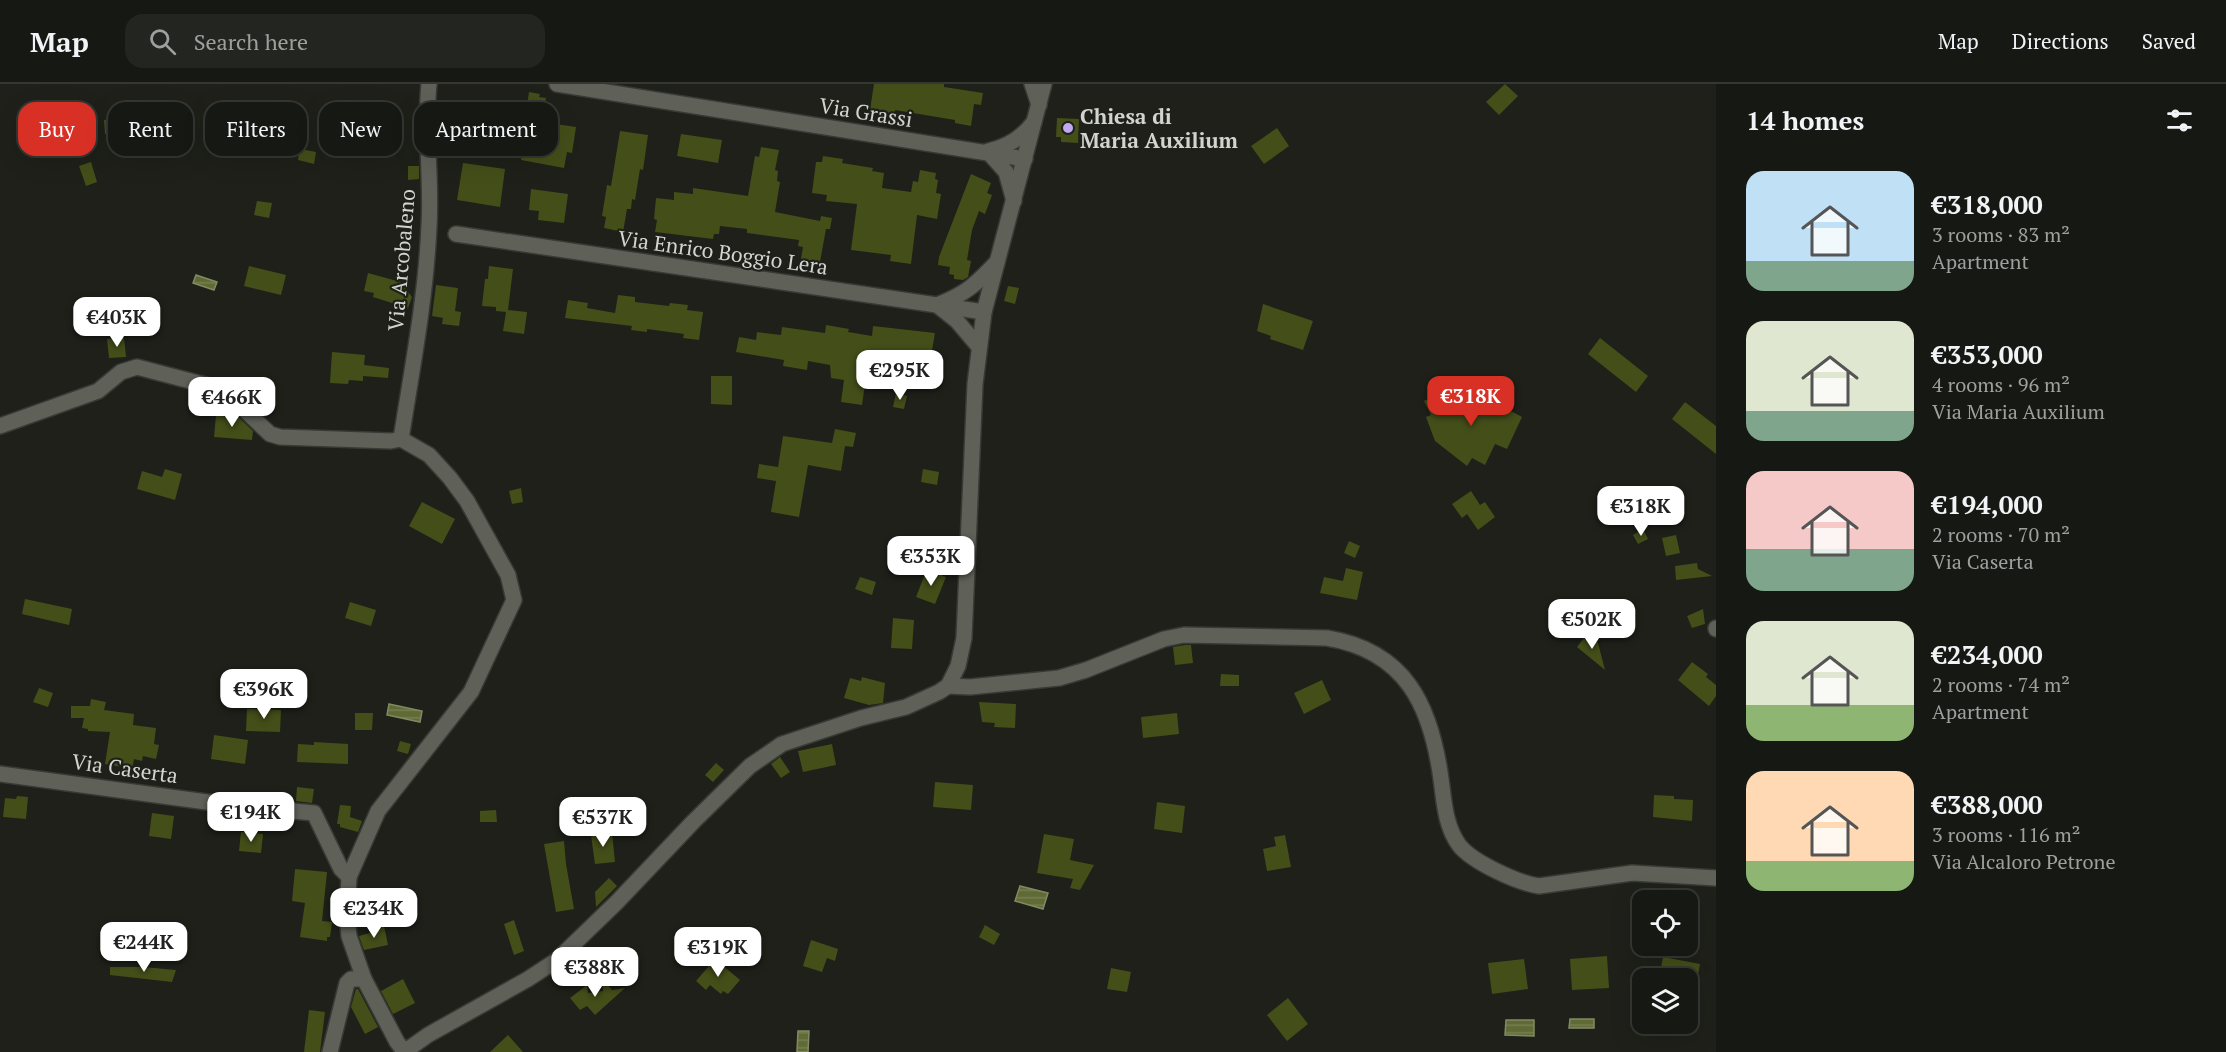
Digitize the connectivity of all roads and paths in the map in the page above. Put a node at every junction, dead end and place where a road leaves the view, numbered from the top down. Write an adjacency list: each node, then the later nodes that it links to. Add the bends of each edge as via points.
1 (429, 84): 16 (street, Via Arcobaleno, via 429,226)
2 (557, 84): 7 (street, Via Grassi)
3 (1032, 84): 5 (street)
4 (1044, 84): 5 (street)
5 (1039, 105): 6 (street)
6 (1034, 122): 7 (street, via 1024,135); 8 (street)
7 (986, 153): 8 (street, Via Grassi); 9 (street, via 1006,172)
8 (1025, 159): 9 (street)
9 (1014, 201): 11 (street)
10 (456, 234): 12 (street, Via Enrico Boggio Lera)
11 (997, 262): 12 (street, via 960,296); 13 (street)
12 (937, 305): 13 (street, Via Enrico Boggio Lera); 14 (street)
13 (984, 312): 14 (street)
14 (980, 347): 17 (street, via 964,639 958,666)
15 (0, 426): 16 (street, via 98,391 121,372 137,367 217,388 270,434 280,437)
16 (402, 439): 19 (street, via 429,454 467,501 508,575 514,600 471,692 378,811)
17 (948, 686): 20 (street, via 1059,678 1184,635 1346,641 1387,662 1411,686 1434,739 1451,830 1459,845 1472,856 1526,884 1539,886 1632,873); 23 (street, via 906,707 782,744 750,766 557,960)
18 (0, 774): 19 (street, Via Caserta, via 314,813 341,869)
19 (350, 877): 21 (street, via 349,936)
20 (1716, 878)
21 (364, 979): 22 (street, via 347,983); 23 (street)
22 (330, 1052)
23 (404, 1052)

